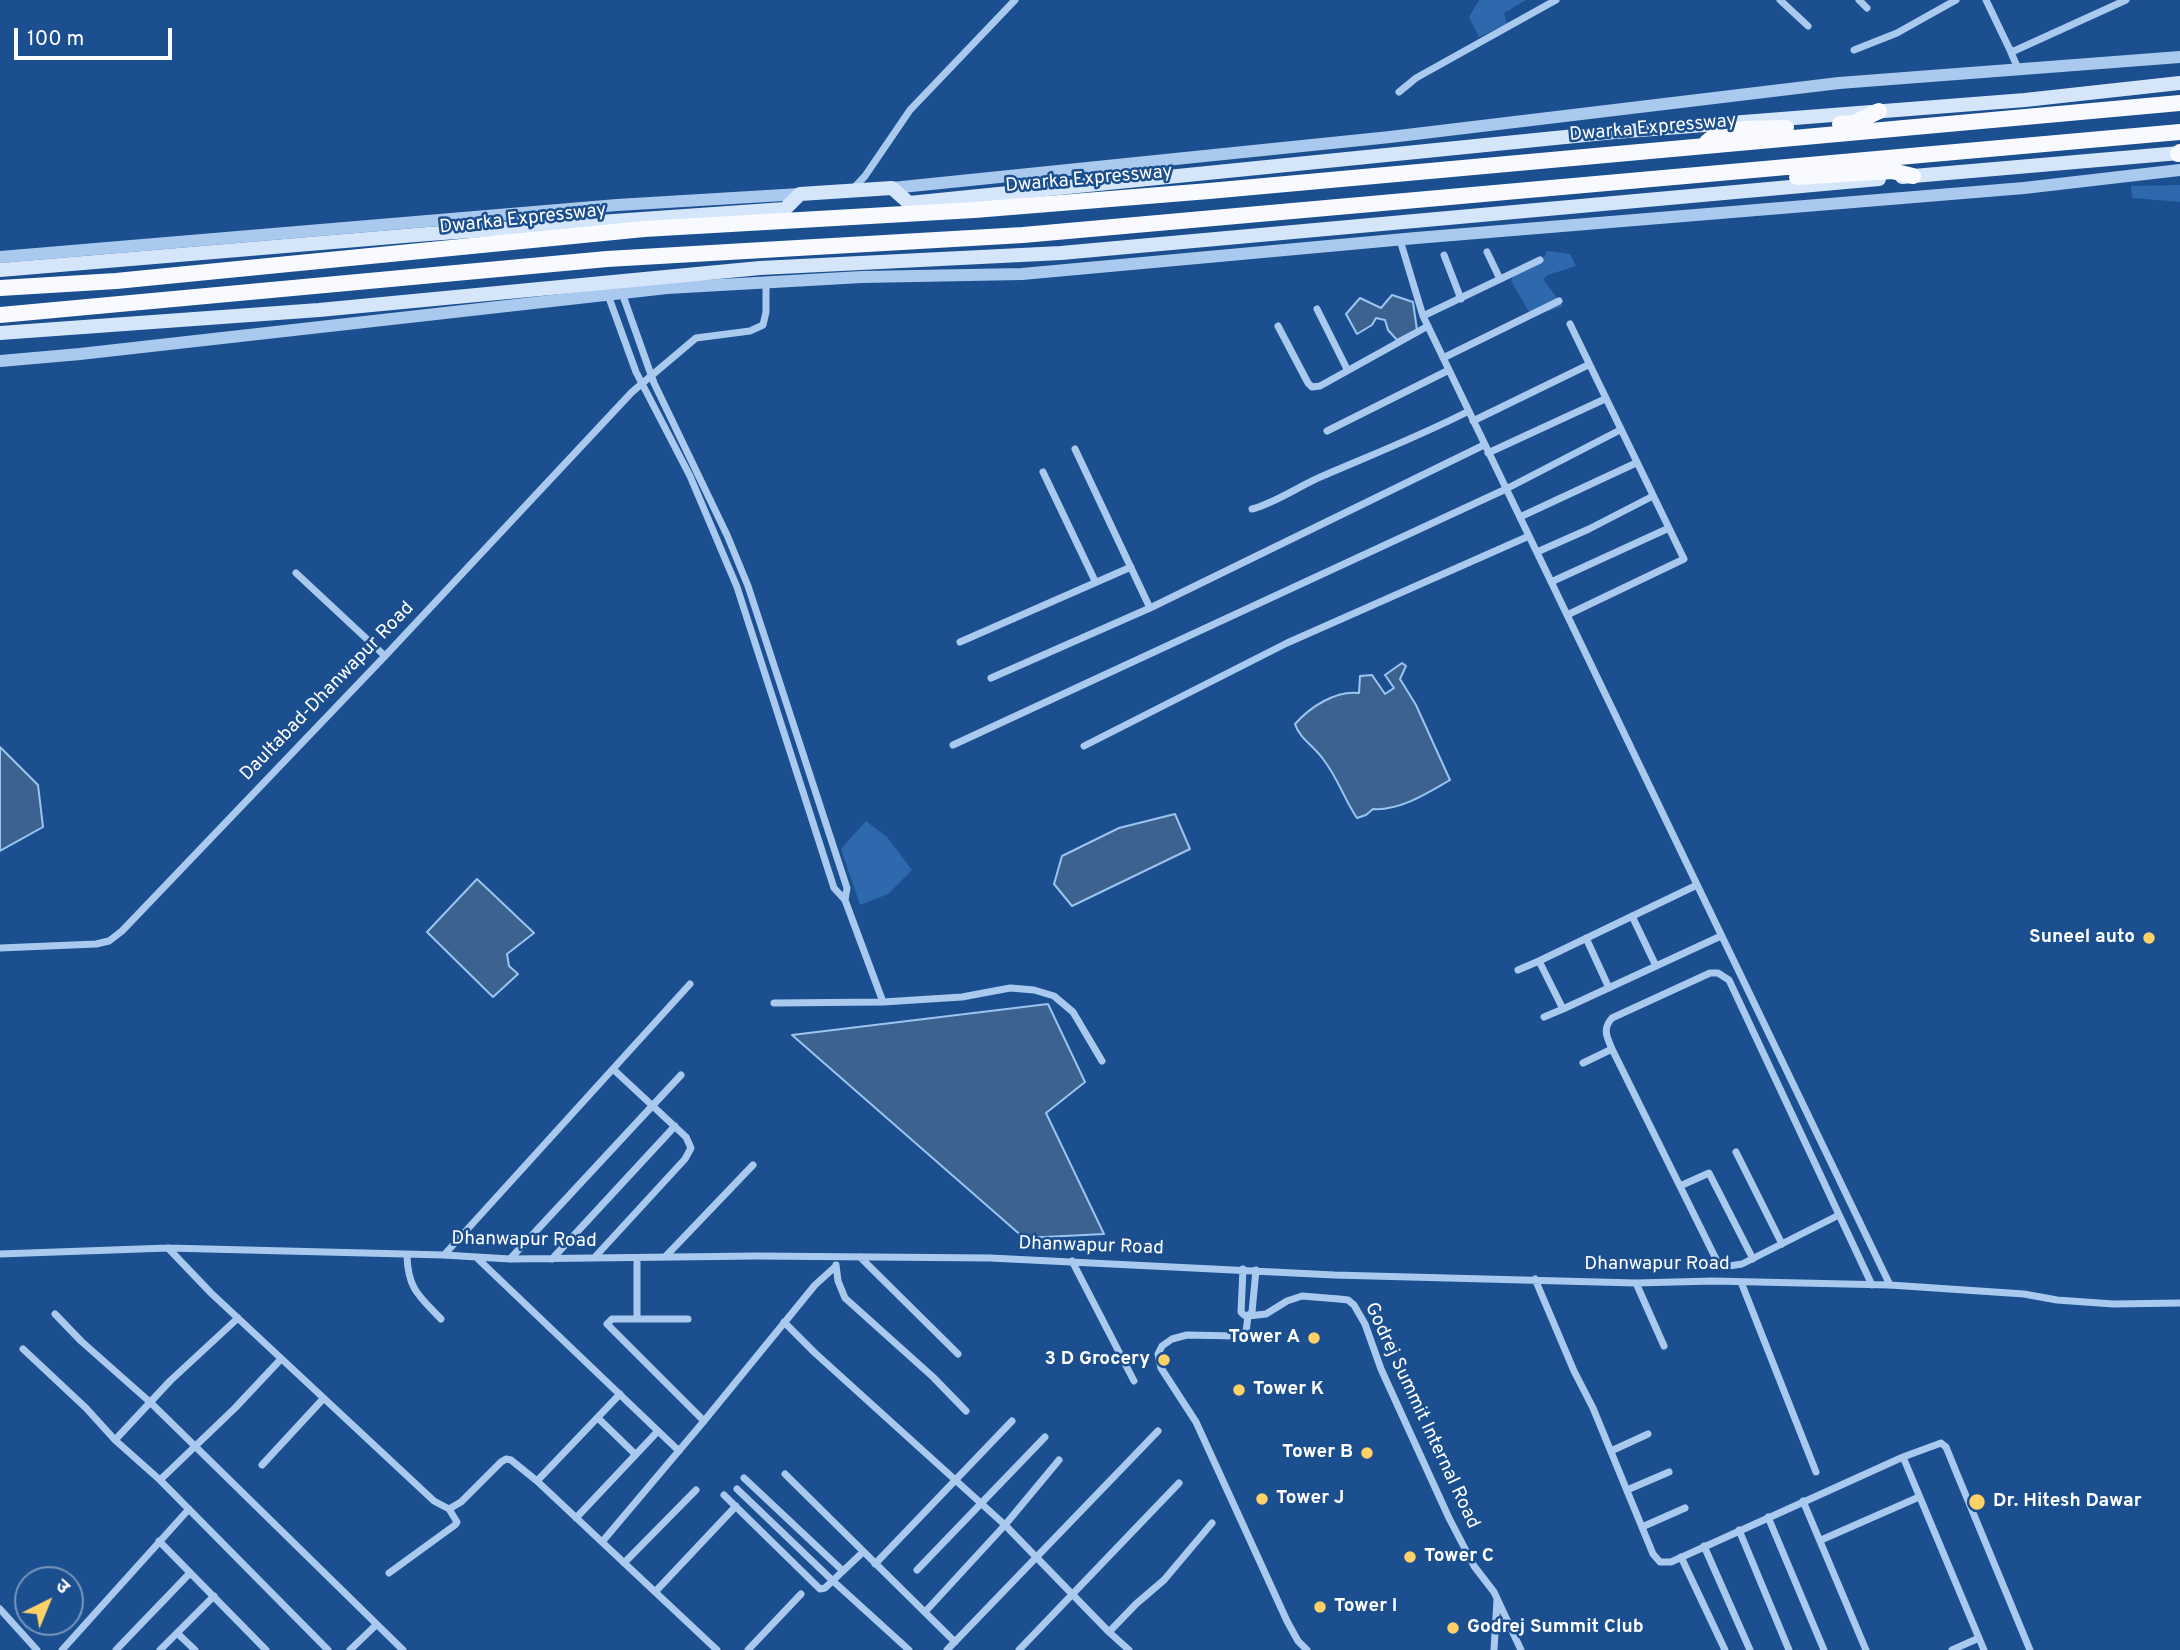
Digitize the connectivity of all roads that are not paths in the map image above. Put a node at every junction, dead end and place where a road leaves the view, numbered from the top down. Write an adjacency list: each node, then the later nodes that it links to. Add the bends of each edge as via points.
1 (1015, 0): 25 (street, via 910,110)
2 (1556, 0): 15 (street)
3 (1780, 0): 9 (street)
4 (1859, 0): 8 (street)
5 (1956, 0): 10 (street, via 1897,33)
6 (1986, 0): 11 (street)
7 (2126, 0): 11 (street)
8 (1867, 8)
9 (1808, 26)
10 (1854, 50)
11 (2010, 50): 13 (street)
12 (2180, 57): 13 (street)
13 (2019, 71): 24 (street, via 1839,83 1390,137)
14 (2180, 83): 17 (main road)
15 (1399, 92)
16 (2180, 103): 19 (highway, Dwarka Expressway)
17 (1879, 111): 19 (highway, via 1854,123 1714,134); 24 (main road, via 1615,132 909,203)
18 (2180, 132): 22 (highway)
19 (1702, 146): 35 (highway, Dwarka Expressway, via 988,209 644,229 116,281)
20 (2179, 153): 23 (main road)
21 (2180, 170): 27 (street, via 2024,188)
22 (1701, 175): 23 (highway, via 1733,181 1892,171); 43 (highway, via 1023,235 607,259)
23 (1913, 176): 38 (main road, via 1061,253 760,268)
24 (892, 188): 25 (main road)
25 (851, 191): 26 (main road)
26 (800, 194): 30 (street); 32 (main road, via 785,209)
27 (1400, 240): 34 (street, via 1022,274); 44 (street)
28 (1487, 252): 33 (street)
29 (1444, 255): 39 (street)
30 (0, 257)
31 (1540, 260): 33 (street)
32 (0, 270)
33 (1500, 279): 39 (street)
34 (766, 282): 36 (street); 54 (street, Daultabad-Dhanwapur Road, via 763,324 750,331 696,338)
35 (0, 288)
36 (622, 293): 37 (street); 54 (street)
37 (608, 295): 42 (street); 55 (street)
38 (450, 298): 42 (main road); 48 (main road)
39 (1461, 299): 44 (street)
40 (1559, 301): 49 (street)
41 (1317, 309): 52 (street)
42 (444, 313): 50 (street)
43 (0, 315)
44 (1423, 316): 47 (street)
45 (1570, 324): 51 (street)
46 (1278, 326): 52 (street, via 1312,387)
47 (1428, 326): 49 (street); 52 (street)
48 (0, 333)
49 (1443, 358): 53 (street)
50 (0, 361)
51 (1588, 365): 56 (street); 58 (street)
52 (1347, 369)
53 (1450, 370): 57 (street); 60 (street)
54 (651, 375): 55 (street, Daultabad-Dhanwapur Road); 82 (street, via 748,586)
55 (642, 384): 80 (street, Daultabad-Dhanwapur Road); 83 (street, via 713,527)
56 (1605, 399): 59 (street); 63 (street)
57 (1469, 411): 58 (street); 68 (street)
58 (1474, 421): 61 (street)
59 (1620, 430): 64 (street); 66 (street)
60 (1327, 432)
61 (1484, 445): 63 (street); 77 (street)
62 (1075, 449): 73 (street)
63 (1488, 453): 66 (street)
64 (1636, 463): 67 (street); 69 (street)
65 (1043, 472): 75 (street)
66 (1506, 489): 69 (street); 84 (street)
67 (1653, 496): 70 (street); 72 (street)
68 (1252, 509)
69 (1520, 517): 71 (street)
70 (1669, 528): 76 (street); 78 (street, via 1683,561)
71 (1529, 536): 72 (street); 85 (street, via 1287,643)
72 (1536, 552): 76 (street)
73 (1131, 567): 75 (street); 77 (street)
74 (296, 573): 80 (street)
75 (1096, 581): 79 (street)
76 (1551, 582): 78 (street)
77 (1150, 608): 81 (street)
78 (1567, 615): 86 (street)
79 (960, 642)
80 (385, 656): 91 (street, Daultabad-Dhanwapur Road, via 109,941)
81 (990, 678)
82 (787, 707): 83 (street); 87 (street, via 847,888)
83 (776, 710): 87 (street, via 834,888)
84 (953, 745)
85 (1084, 746)
86 (1697, 885): 88 (street); 89 (street)
87 (845, 900): 97 (street)
88 (1632, 916): 90 (street); 93 (street)
89 (1721, 936): 93 (street); 134 (street)
90 (1586, 938): 92 (street); 96 (street)
91 (0, 948)
92 (1539, 961): 94 (street); 99 (street)
93 (1656, 966): 96 (street)
94 (1518, 970)
95 (690, 984): 104 (street)
96 (1609, 988): 99 (street)
97 (883, 1002): 98 (street); 102 (street, via 1010,988 1054,996 1073,1012)
98 (774, 1003)
99 (1563, 1009): 100 (street)
100 (1544, 1017)
101 (1612, 1049): 103 (street); 110 (street); 111 (street, via 1605,1031 1612,1018 1710,973 1724,975)
102 (1102, 1061)
103 (1583, 1063)
104 (613, 1069): 106 (street); 115 (street)
105 (681, 1075): 106 (street)
106 (653, 1106): 107 (street); 122 (street)
107 (675, 1126): 120 (street, via 691,1143 690,1153); 123 (street)
108 (1736, 1152): 112 (street)
109 (753, 1165): 117 (street)
110 (1680, 1186): 124 (street, via 1709,1173); 127 (street, via 1717,1261 1722,1267)
111 (1839, 1215): 112 (street); 133 (street)
112 (1782, 1244): 124 (street)
113 (168, 1248): 114 (street, Dhanwapur Road); 116 (street, Dhanwapur Road); 138 (street)
114 (0, 1254)
115 (444, 1255): 116 (street, Dhanwapur Road); 119 (street, Dhanwapur Road)
116 (407, 1256): 139 (street, via 407,1277)
117 (665, 1257): 121 (street, Dhanwapur Road); 126 (street, Dhanwapur Road)
118 (860, 1257): 125 (street, Dhanwapur Road); 126 (street, Dhanwapur Road); 145 (street)
119 (476, 1258): 122 (street, Dhanwapur Road); 148 (street)
120 (594, 1258): 121 (street, Dhanwapur Road); 123 (street, Dhanwapur Road)
121 (637, 1258): 140 (street)
122 (509, 1259): 123 (street, Dhanwapur Road)
123 (552, 1259)
124 (1753, 1259): 127 (street)
125 (1072, 1261): 128 (street, Dhanwapur Road); 147 (street)
126 (835, 1262): 142 (street); 151 (street, via 845,1298)
127 (1742, 1264): 131 (street)
128 (1243, 1269): 129 (street, Dhanwapur Road); 137 (street, via 1241,1312)
129 (1256, 1270): 130 (street, Dhanwapur Road); 137 (street)
130 (1535, 1279): 132 (street, Dhanwapur Road); 162 (street)
131 (1746, 1282): 132 (street, Dhanwapur Road); 133 (street, Dhanwapur Road); 168 (street)
132 (1636, 1283): 143 (street)
133 (1872, 1285): 134 (street, Dhanwapur Road)
134 (1890, 1285): 135 (street, Dhanwapur Road, via 2113,1304)
135 (2180, 1303)
136 (55, 1314): 150 (street)
137 (1248, 1316): 210 (street, Godrej Summit Internal Road, via 1266,1314 1302,1296 1354,1305 1449,1518); 234 (street, Godrej Summit Internal Road, via 1246,1332 1240,1335 1187,1335 1172,1339 1158,1354 1161,1368 1196,1422 1287,1621)
138 (238, 1318): 146 (street); 150 (street)
139 (441, 1319)
140 (637, 1319): 141 (street); 153 (street, via 612,1319 607,1324)
141 (688, 1319)
142 (785, 1322): 153 (street); 171 (street)
143 (1664, 1346)
144 (23, 1349): 159 (street)
145 (958, 1354)
146 (282, 1359): 149 (street); 160 (street)
147 (1134, 1381)
148 (620, 1394): 152 (street); 155 (street)
149 (323, 1399): 166 (street); 185 (street, via 434,1501)
150 (150, 1403): 159 (street); 160 (street)
151 (966, 1411)
152 (598, 1418): 163 (street); 173 (street)
153 (704, 1421): 161 (street)
154 (1012, 1421): 171 (street)
155 (658, 1431): 161 (street); 163 (street)
156 (1158, 1431): 198 (street)
157 (1648, 1434): 162 (street)
158 (1045, 1437): 181 (street)
159 (115, 1440): 172 (street)
160 (193, 1446): 172 (street); 213 (street)
161 (679, 1451): 194 (street)
162 (1611, 1451): 177 (street)
163 (635, 1454): 187 (street)
164 (1903, 1457): 179 (street); 180 (street); 243 (street, via 1944,1444)
165 (1059, 1460): 189 (street)
166 (262, 1465)
167 (1669, 1472): 177 (street)
168 (1816, 1472)
169 (785, 1474): 196 (street)
170 (744, 1478): 202 (street)
171 (956, 1479): 181 (street); 200 (street)
172 (160, 1480): 184 (street)
173 (537, 1481): 185 (street, via 506,1459); 187 (street)
174 (1179, 1483): 207 (street)
175 (737, 1489): 205 (street)
176 (696, 1490): 199 (street)
177 (1627, 1490): 190 (street)
178 (724, 1495): 182 (street)
179 (1919, 1497): 192 (street); 216 (street)
180 (1803, 1501): 186 (street); 192 (street)
181 (981, 1503): 189 (street); 201 (street)
182 (736, 1506): 205 (street, via 820,1588); 206 (street)
183 (1685, 1508): 190 (street)
184 (189, 1509): 193 (street); 225 (street)
185 (449, 1509): 204 (street, via 457,1522)
186 (1768, 1517): 191 (street); 239 (street)
187 (576, 1518): 194 (street)
188 (1212, 1524): 214 (street, via 1164,1580)
189 (1005, 1525): 198 (street); 212 (street)
190 (1642, 1527): 197 (street, via 1660,1562)
191 (1739, 1530): 195 (street); 238 (street)
192 (1821, 1540): 240 (street)
193 (159, 1541): 203 (street); 220 (street)
194 (602, 1542): 199 (street)
195 (1704, 1546): 197 (street); 237 (street)
196 (863, 1552): 200 (street); 202 (street)
197 (1681, 1557): 236 (street)
198 (1038, 1558): 207 (street); 217 (street)
199 (624, 1563): 206 (street)
200 (874, 1564): 212 (street)
201 (916, 1570)
202 (843, 1571): 205 (street)
203 (190, 1573): 209 (street); 221 (street)
204 (389, 1573)
205 (833, 1581): 230 (street)
206 (654, 1592): 228 (street)
207 (1072, 1593): 214 (street); 232 (street)
208 (800, 1594): 229 (street)
209 (214, 1596): 215 (street); 224 (street)
210 (1497, 1599): 218 (street, Godrej Summit Internal Road); 235 (street)
211 (0, 1609): 219 (street)
212 (925, 1612): 217 (street)
213 (376, 1625): 226 (street); 227 (street)
214 (1109, 1632): 233 (street)
215 (177, 1633): 222 (street); 223 (street)
216 (1979, 1638): 241 (street); 242 (street)
217 (955, 1642): 231 (street)
218 (1521, 1648)
219 (37, 1650)
220 (62, 1650)
221 (116, 1650)
222 (160, 1650)
223 (195, 1650)
224 (266, 1650)
225 (328, 1650)
226 (350, 1650)
227 (403, 1650)
228 (717, 1650)
229 (748, 1650)
230 (909, 1650)
231 (947, 1650)
232 (1018, 1650)
233 (1129, 1650)
234 (1307, 1650)
235 (1494, 1650)
236 (1725, 1650)
237 (1749, 1650)
238 (1789, 1650)
239 (1824, 1650)
240 (1866, 1650)
241 (1952, 1650)
242 (1984, 1650)
243 (2030, 1650)

